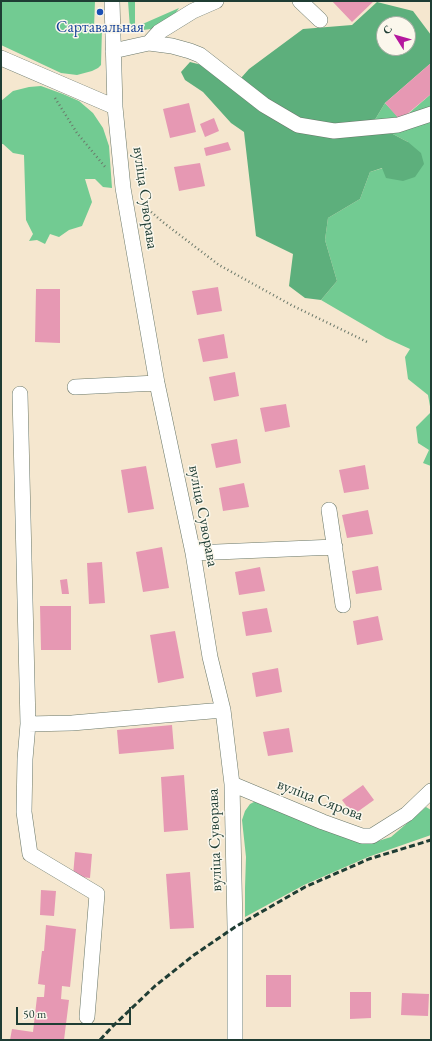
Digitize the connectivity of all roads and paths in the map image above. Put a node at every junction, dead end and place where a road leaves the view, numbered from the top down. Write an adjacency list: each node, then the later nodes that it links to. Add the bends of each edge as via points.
1 (112, 1): 6 (street, вуліца Суворава)
2 (216, 1): 5 (street, via 193,11 158,32)
3 (300, 1): 4 (street)
4 (320, 20)
5 (149, 43): 6 (street); 10 (street, via 190,50 200,55 264,105 298,125 334,131 398,125)
6 (113, 51): 9 (street, вуліца Суворава)
7 (1, 58): 8 (street)
8 (41, 75): 9 (street); 11 (path, via 77,133)
9 (115, 107): 14 (street, вуліца Суворава, via 123,188)
10 (431, 114)
11 (108, 170)
12 (141, 203): 13 (path, via 219,265 293,306)
13 (367, 342)
14 (157, 383): 15 (street); 19 (street, вуліца Суворава)
15 (75, 387)
16 (20, 394): 22 (street)
17 (329, 510): 18 (street)
18 (335, 547): 19 (street); 20 (street)
19 (193, 553): 21 (street, вуліца Суворава, via 210,657)
20 (343, 605)
21 (224, 710): 22 (street, via 72,723); 23 (street, вуліца Суворава)
22 (28, 724): 25 (street, via 24,812 30,854 97,894)
23 (232, 784): 24 (street, вуліца Сярова, via 362,836 372,836 407,814); 26 (street, вуліца Суворава)
24 (431, 791)
25 (87, 1017)
26 (235, 1040)

